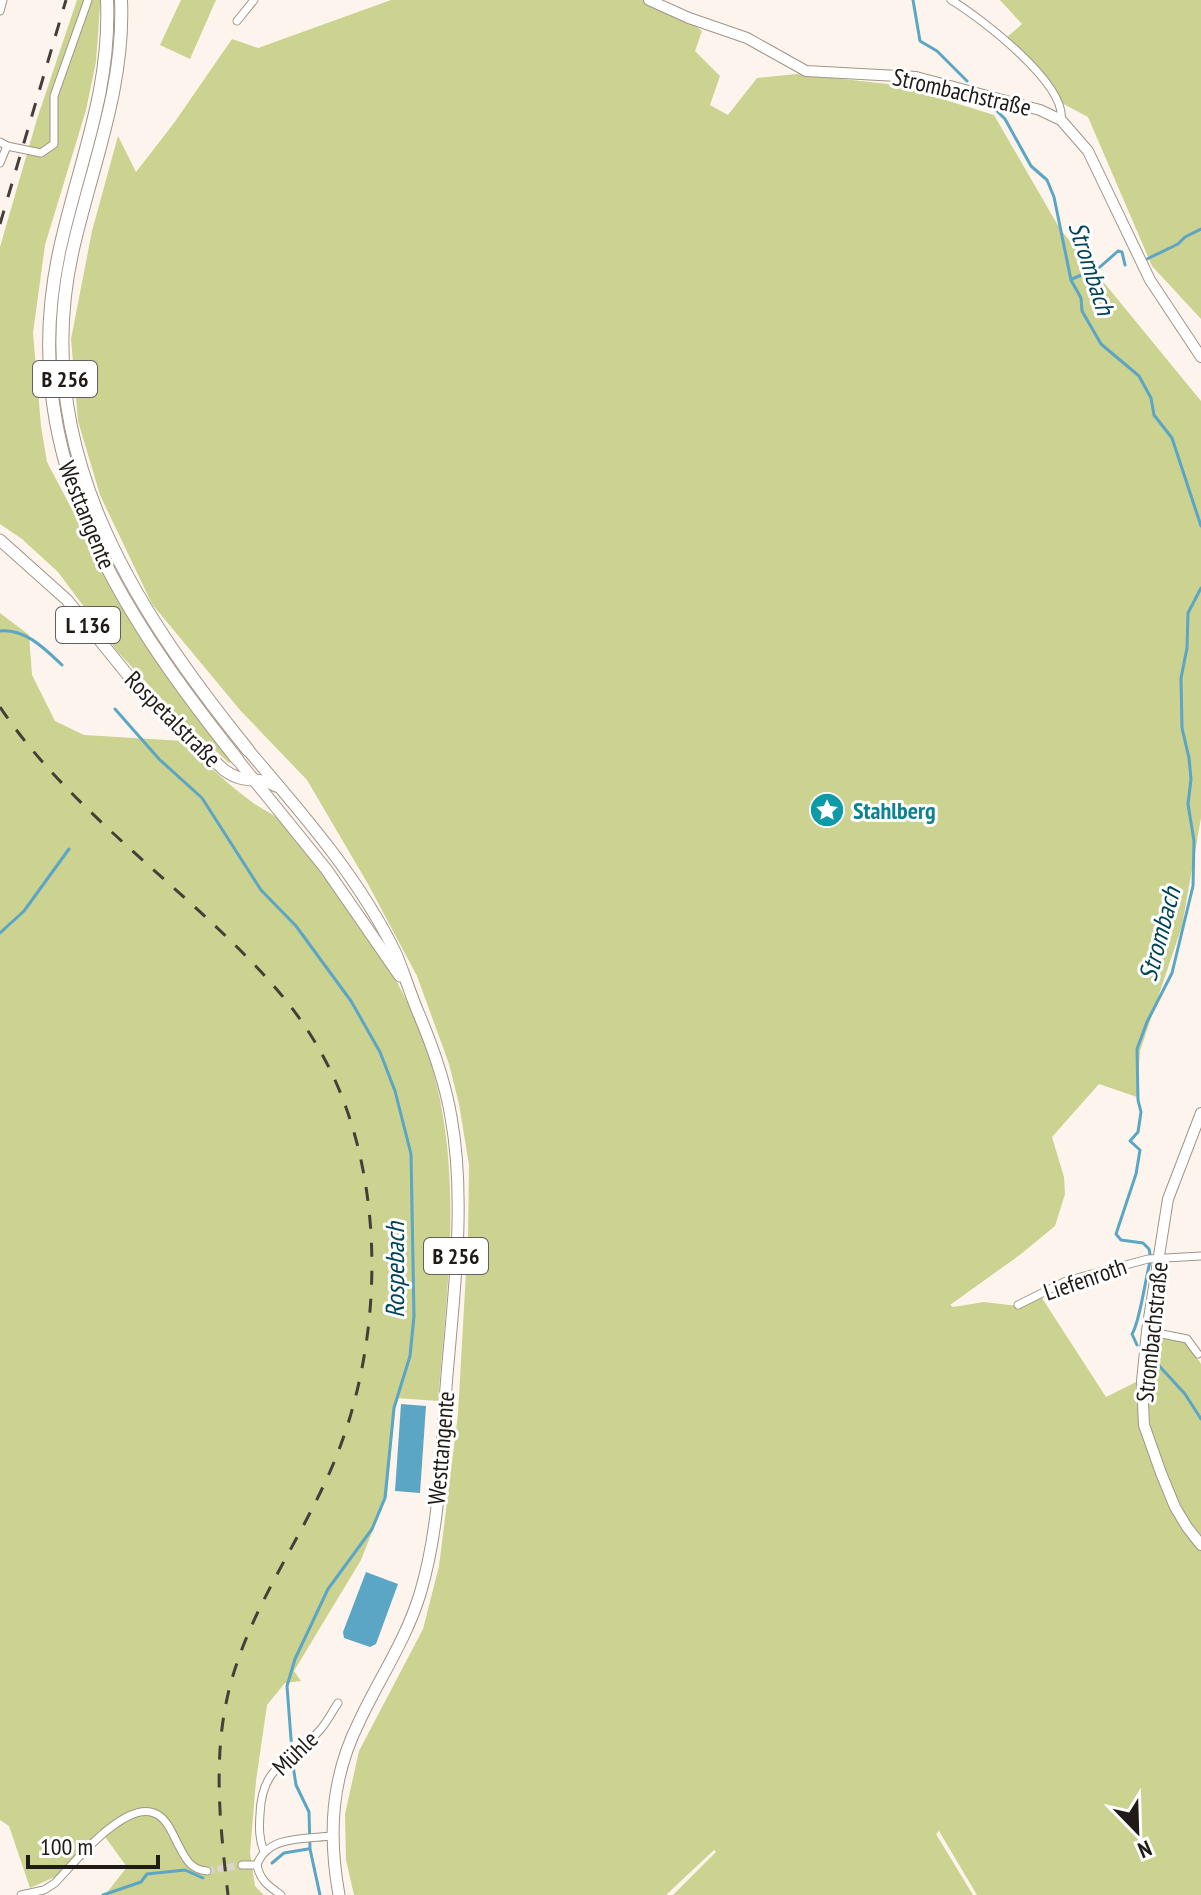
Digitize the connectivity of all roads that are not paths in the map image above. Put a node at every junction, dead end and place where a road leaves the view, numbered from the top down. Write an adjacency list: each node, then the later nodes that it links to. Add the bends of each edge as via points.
1 (3, 0): 8 (street)
2 (88, 0): 11 (street, via 54,96 54,144 41,153)
3 (121, 0): 15 (highway, Westtangente / B 256, via 112,104 72,251 65,297 69,417 87,491 125,576 165,641)
4 (254, 0): 9 (street)
5 (649, 0): 10 (main road, Strombachstraße, via 747,38 806,71 916,77)
6 (951, 0): 10 (street, via 976,14 1019,53 1058,97)
7 (107, 6): 16 (highway, Westtangente / B 256, via 98,106 53,283 50,381 55,419 63,463 96,549 153,646)
8 (0, 11)
9 (237, 21)
10 (1061, 120): 13 (main road, Strombachstraße, via 1088,151 1150,280)
11 (4, 144): 12 (street)
12 (0, 163)
13 (1201, 357)
14 (0, 540): 17 (main road, Rospetalstraße / L 136, via 67,600 144,695 237,780)
15 (248, 750): 18 (main road, Westtangente / B 256)
16 (237, 759): 17 (main road, Westtangente / B 256)
17 (255, 780): 18 (main road, Rospetalstraße); 19 (main road, Westtangente / B 256, via 326,869)
18 (280, 788): 19 (main road, Westtangente / B 256, via 374,914)
19 (409, 988): 29 (main road, Westtangente / B 256, via 452,1117 457,1186 456,1261 436,1499 419,1598 340,1769)
20 (1201, 1113): 21 (main road, Strombachstraße)
21 (1198, 1132): 23 (main road, Strombachstraße, via 1168,1199)
22 (1201, 1256): 23 (street, Liefenroth)
23 (1158, 1260): 24 (street, Liefenroth, via 1066,1281); 25 (main road, Strombachstraße)
24 (1018, 1305)
25 (1147, 1331): 26 (street, via 1187,1339); 27 (main road, Strombachstraße, via 1144,1425 1175,1507)
26 (1198, 1354)
27 (1201, 1545)
28 (338, 1703): 30 (street, Mühle, via 322,1728 278,1765 263,1786 259,1840)
29 (332, 1836): 30 (street, via 277,1843); 36 (main road, Westtangente / B 256)
30 (264, 1852): 32 (street)
31 (242, 1865): 32 (street)
32 (257, 1865): 35 (street, via 263,1881)
33 (207, 1871): 34 (street, via 187,1861 167,1824 145,1811 115,1823 55,1883)
34 (21, 1895)
35 (281, 1895)
36 (339, 1895)

